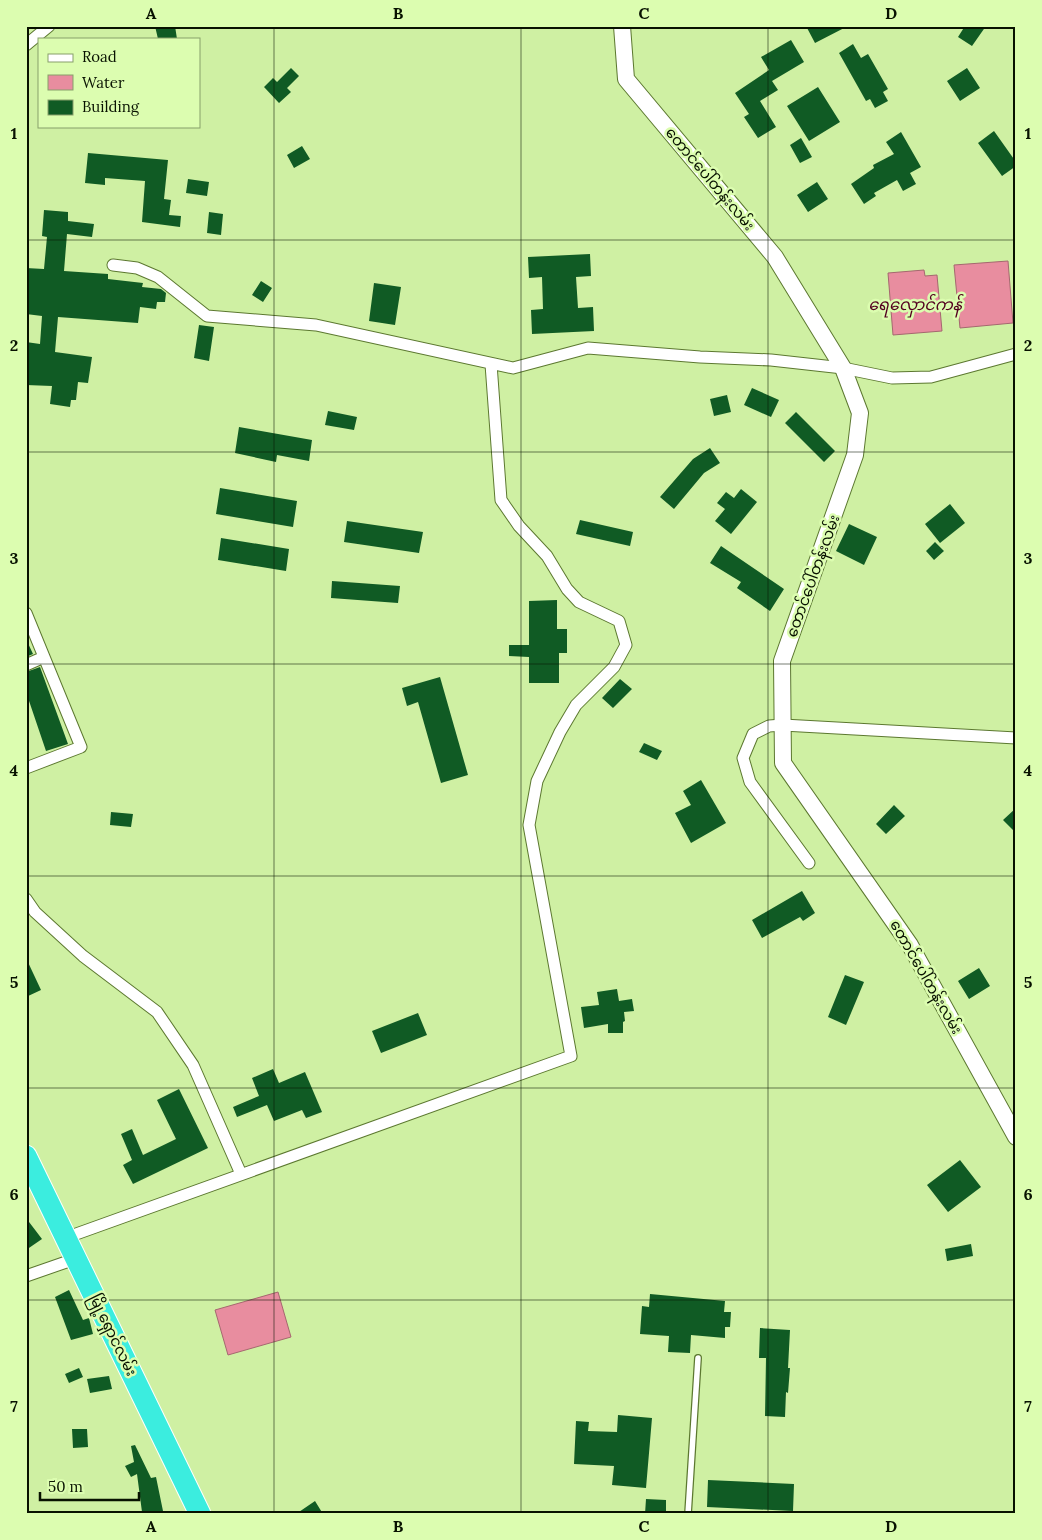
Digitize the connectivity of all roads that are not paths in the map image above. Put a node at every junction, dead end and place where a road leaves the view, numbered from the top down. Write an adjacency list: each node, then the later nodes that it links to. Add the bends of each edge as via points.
1 (49, 26): 3 (street)
2 (622, 26): 7 (street, တောင်ပေါ်တန်းလမ်း, via 626,79 775,257)
3 (26, 45)
4 (113, 266): 6 (street, via 137,268 158,277 207,316 316,325)
5 (1016, 354): 7 (street, via 931,377 892,378)
6 (491, 364): 7 (street, via 513,368 588,348); 18 (street, via 501,500 519,526 547,556 579,602 619,621 626,645 614,667 576,705 560,732 537,781 529,825 571,1056)
7 (843, 368): 11 (street, တောင်ပေါ်တန်းလမ်း, via 860,413 855,455 782,661)
8 (26, 612): 9 (street)
9 (44, 657): 10 (street); 13 (street, via 81,747)
10 (26, 664)
11 (783, 725): 12 (street); 14 (street, via 769,726 753,734 743,758 750,782); 16 (street, တောင်ပေါ်တန်းလမ်း, via 783,763 910,945)
12 (1016, 738)
13 (26, 768)
14 (809, 863)
15 (26, 899): 18 (street, via 35,912 83,956 157,1012 193,1064)
16 (1016, 1137)
17 (26, 1156): 19 (highway, မြို့ရှောင်လမ်း)
18 (241, 1174): 19 (street)
19 (65, 1238): 20 (highway, မြို့ရှောင်လမ်း)
20 (76, 1259): 21 (street); 23 (highway, မြို့ရှောင်လမ်း)
21 (26, 1276)
22 (698, 1358): 24 (lane)
23 (200, 1514)
24 (688, 1514)

